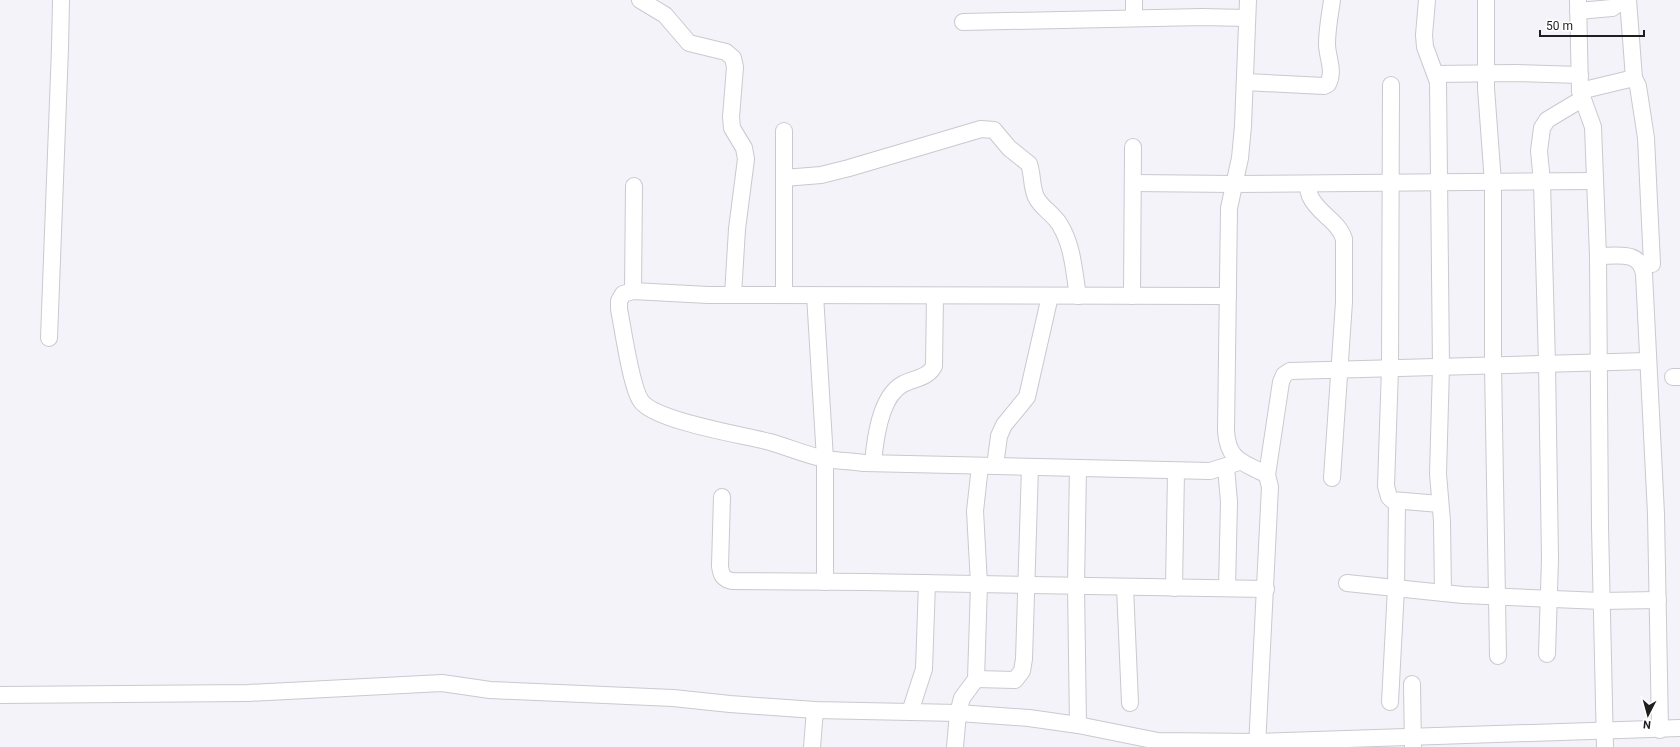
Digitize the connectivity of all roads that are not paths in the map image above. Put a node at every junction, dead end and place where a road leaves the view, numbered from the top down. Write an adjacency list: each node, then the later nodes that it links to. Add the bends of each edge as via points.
1 (61, 0): 44 (street)
2 (640, 0): 36 (street, via 665,15 689,43 726,52 733,58 735,67 732,128 744,148 746,159 737,229)
3 (1134, 0): 11 (street)
4 (1248, 0): 12 (street)
5 (1332, 0): 18 (street, via 1327,32 1332,72 1328,84 1324,86)
6 (1427, 0): 14 (street, via 1425,47)
7 (1486, 0): 15 (street)
8 (1624, 0): 10 (street, via 1612,8)
9 (1628, 0): 17 (street)
10 (1578, 5): 16 (street)
11 (1134, 18): 12 (street); 13 (street)
12 (1247, 18): 18 (street)
13 (963, 22)
14 (1436, 74): 15 (street); 28 (street)
15 (1486, 74): 16 (street); 25 (street)
16 (1580, 75): 20 (street)
17 (1634, 78): 20 (street); 34 (street, via 1638,86 1646,138)
18 (1245, 82): 30 (street, via 1241,145)
19 (1391, 84): 27 (street)
20 (1581, 95): 24 (street, via 1593,127); 26 (street, via 1547,120 1542,128 1539,151)
21 (784, 132): 23 (street)
22 (1133, 147): 29 (street)
23 (784, 178): 37 (street); 41 (street, via 821,175 981,129 994,130 1009,148 1029,164 1035,196 1059,223 1066,236)
24 (1595, 181): 26 (street); 33 (street)
25 (1493, 182): 26 (street); 28 (street); 48 (street)
26 (1542, 182): 47 (street)
27 (1389, 183): 28 (street); 31 (street); 50 (street)
28 (1440, 183): 49 (street)
29 (1133, 184): 30 (street); 42 (street)
30 (1233, 184): 31 (street); 43 (street, via 1229,208)
31 (1307, 184): 51 (street, via 1310,197 1336,223 1344,239 1344,302)
32 (634, 186): 35 (street)
33 (1598, 256): 45 (street, via 1628,256 1637,259 1643,265); 46 (street)
34 (1652, 264)
35 (633, 291): 36 (street); 52 (street, via 623,294 619,310 635,388 641,401 653,412)
36 (733, 295): 37 (street)
37 (784, 295): 38 (street)
38 (815, 295): 39 (street); 52 (street)
39 (935, 296): 40 (street); 53 (street, via 934,366 931,372 904,383 891,394 876,434)
40 (1050, 296): 41 (street); 55 (street, via 1027,397 1004,425)
41 (1078, 296): 42 (street)
42 (1132, 296): 43 (street)
43 (1228, 296): 54 (street, via 1227,444)
44 (49, 338)
45 (1648, 361): 46 (street); 78 (street)
46 (1598, 363): 47 (street); 79 (street)
47 (1547, 364): 48 (street); 77 (street)
48 (1493, 365): 49 (street); 76 (street)
49 (1441, 367): 50 (street); 63 (street, via 1438,474)
50 (1390, 368): 51 (street); 62 (street, via 1386,486 1389,497)
51 (1339, 369): 59 (street, via 1290,371 1284,375); 60 (street)
52 (825, 459): 53 (street); 64 (street)
53 (873, 463): 55 (street)
54 (1233, 464): 58 (street, via 1210,472); 59 (street); 72 (street, via 1229,502)
55 (988, 466): 56 (street); 67 (street, via 975,511)
56 (1030, 467): 57 (street); 68 (street)
57 (1078, 468): 58 (street); 69 (street)
58 (1176, 471): 71 (street)
59 (1267, 475): 74 (street, via 1270,487)
60 (1332, 478)
61 (722, 498): 64 (street, via 720,566 721,575 726,580)
62 (1397, 501): 63 (street); 73 (street)
63 (1440, 504): 75 (street)
64 (825, 582): 65 (street)
65 (927, 583): 67 (street); 88 (street, via 924,669)
66 (1347, 583): 73 (street)
67 (979, 584): 68 (street); 82 (street)
68 (1026, 585): 69 (street); 82 (street, via 1024,659 1019,677 1009,681)
69 (1076, 586): 70 (street); 90 (street)
70 (1125, 587): 71 (street); 85 (street)
71 (1174, 588): 72 (street)
72 (1227, 588): 74 (street)
73 (1396, 588): 75 (street); 86 (street)
74 (1266, 589): 98 (street)
75 (1443, 593): 76 (street)
76 (1498, 596): 77 (street); 81 (street)
77 (1550, 599): 79 (street); 80 (street)
78 (1658, 600): 79 (street); 91 (street)
79 (1601, 601): 93 (street)
80 (1547, 654)
81 (1498, 656)
82 (976, 679): 89 (street, via 962,698)
83 (1412, 684): 95 (street)
84 (0, 695): 87 (street, via 248,693 442,683 490,690 673,698)
85 (1130, 702)
86 (1390, 702)
87 (815, 710): 88 (street); 99 (street)
88 (910, 712): 89 (street)
89 (958, 713): 90 (street, via 1029,718); 100 (street)
90 (1078, 725): 97 (street, via 1158,741)
91 (1671, 729): 93 (street)
92 (1556, 740): 93 (street); 94 (street)
93 (1604, 740)
94 (1504, 741): 96 (street)
95 (1412, 742): 96 (street); 98 (street)
96 (1460, 742)
97 (1226, 744): 98 (street)
98 (1257, 744)
99 (812, 747)
100 (955, 747)

